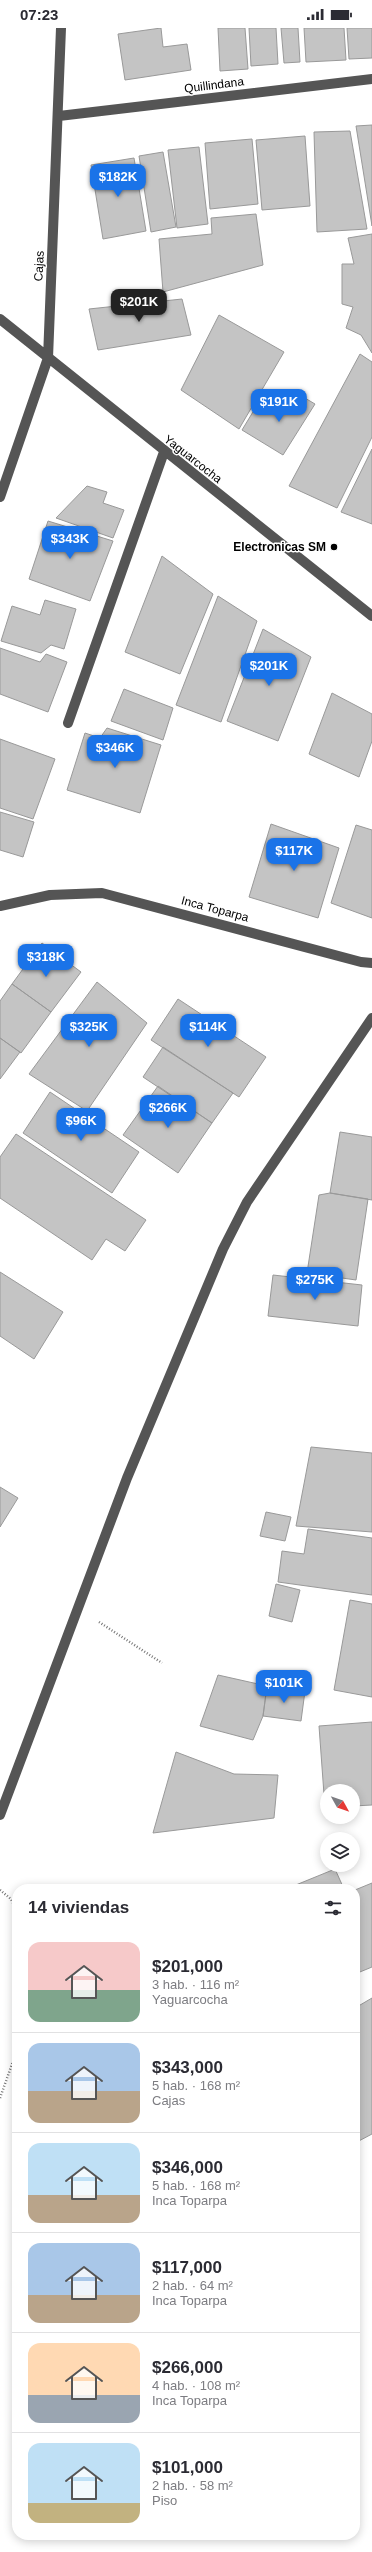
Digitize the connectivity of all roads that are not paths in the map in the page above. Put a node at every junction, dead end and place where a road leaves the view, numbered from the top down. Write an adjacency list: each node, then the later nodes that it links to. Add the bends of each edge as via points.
1 (61, 28): 3 (street, Cajas)
2 (372, 79): 3 (street, Quillindana)
3 (59, 116): 5 (street, Cajas)
4 (0, 319): 5 (street, Yaguarcocha)
5 (48, 358): 6 (street, Yaguarcocha); 7 (street, Cajas)
6 (164, 452): 8 (street, Yaguarcocha); 9 (street)
7 (0, 497)
8 (372, 616)
9 (68, 722)
10 (0, 906): 11 (street, Inca Toparpa, via 50,895 102,893)
11 (372, 963)
12 (372, 1018): 13 (street, via 247,1202 223,1249 127,1478)
13 (0, 1815)

